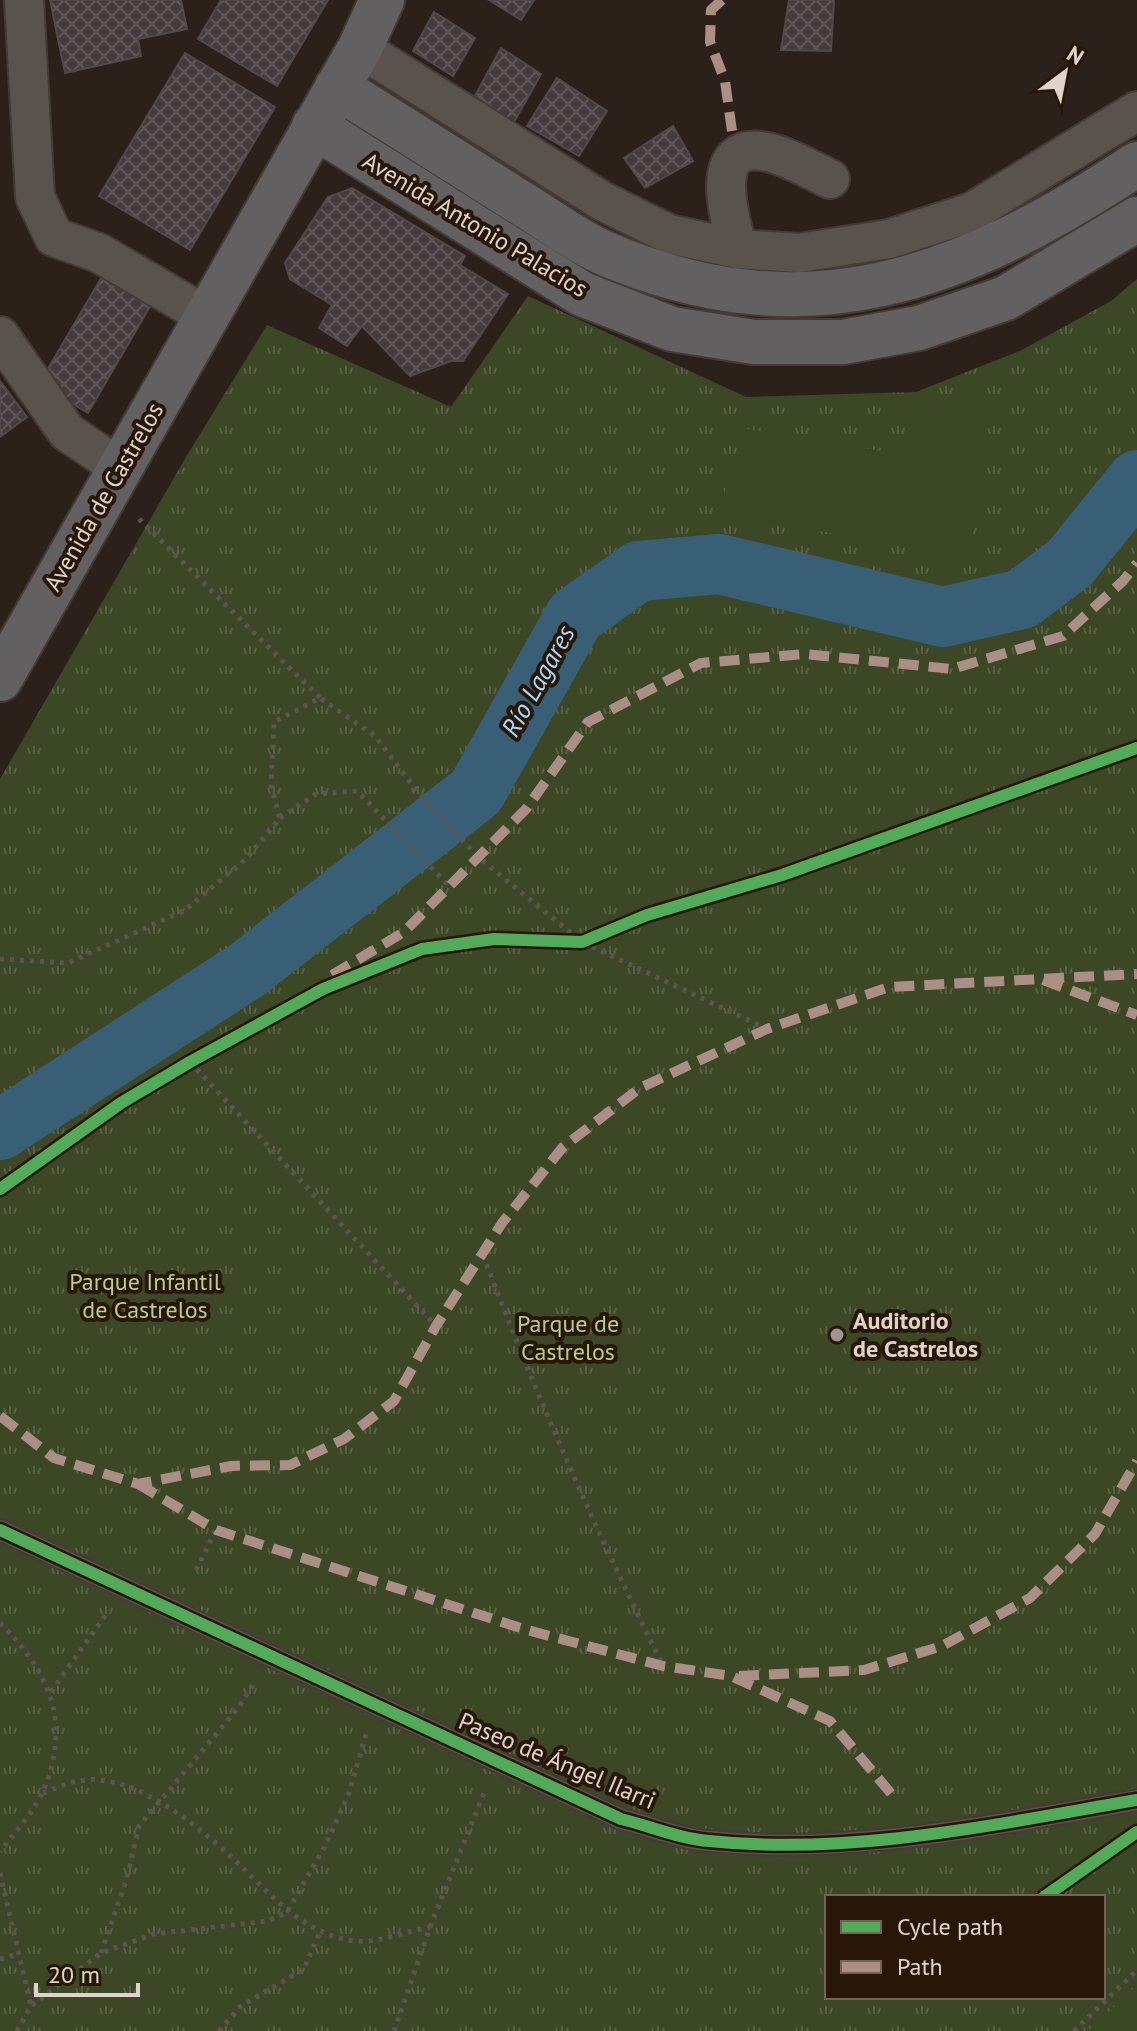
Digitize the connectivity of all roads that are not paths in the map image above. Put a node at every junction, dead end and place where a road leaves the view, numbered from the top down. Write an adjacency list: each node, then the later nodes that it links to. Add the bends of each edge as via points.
1 (24, 0): 12 (street, via 35,197 54,237 99,253)
2 (382, 0): 3 (main road, Avenida de Castrelos)
3 (360, 48): 4 (main road, Avenida de Castrelos); 11 (street, via 602,201 669,234)
4 (337, 87): 6 (main road, Avenida de Castrelos); 8 (main road, Avenida Antonio Palacios, via 601,252 689,284 759,295 832,294 905,281 979,255)
5 (1137, 111): 11 (street, via 972,212 889,239 799,253)
6 (314, 126): 10 (main road, Avenida Antonio Palacios, via 582,294 672,329 754,342 843,342 919,328 1006,298); 12 (main road, Avenida de Castrelos)
7 (1137, 135): 8 (main road)
8 (1126, 172)
9 (830, 179): 11 (street, via 775,154 747,151 732,162 723,190)
10 (1137, 219)
11 (738, 249)
12 (208, 317): 14 (main road, Avenida de Castrelos)
13 (0, 336): 14 (street, via 67,432)
14 (120, 468): 15 (main road, Avenida de Castrelos)
15 (0, 679)
16 (0, 1530): 17 (lane, Paseo de Ángel Ilarri, via 621,1819 705,1841 786,1846 847,1841 970,1829)
17 (1137, 1800)

